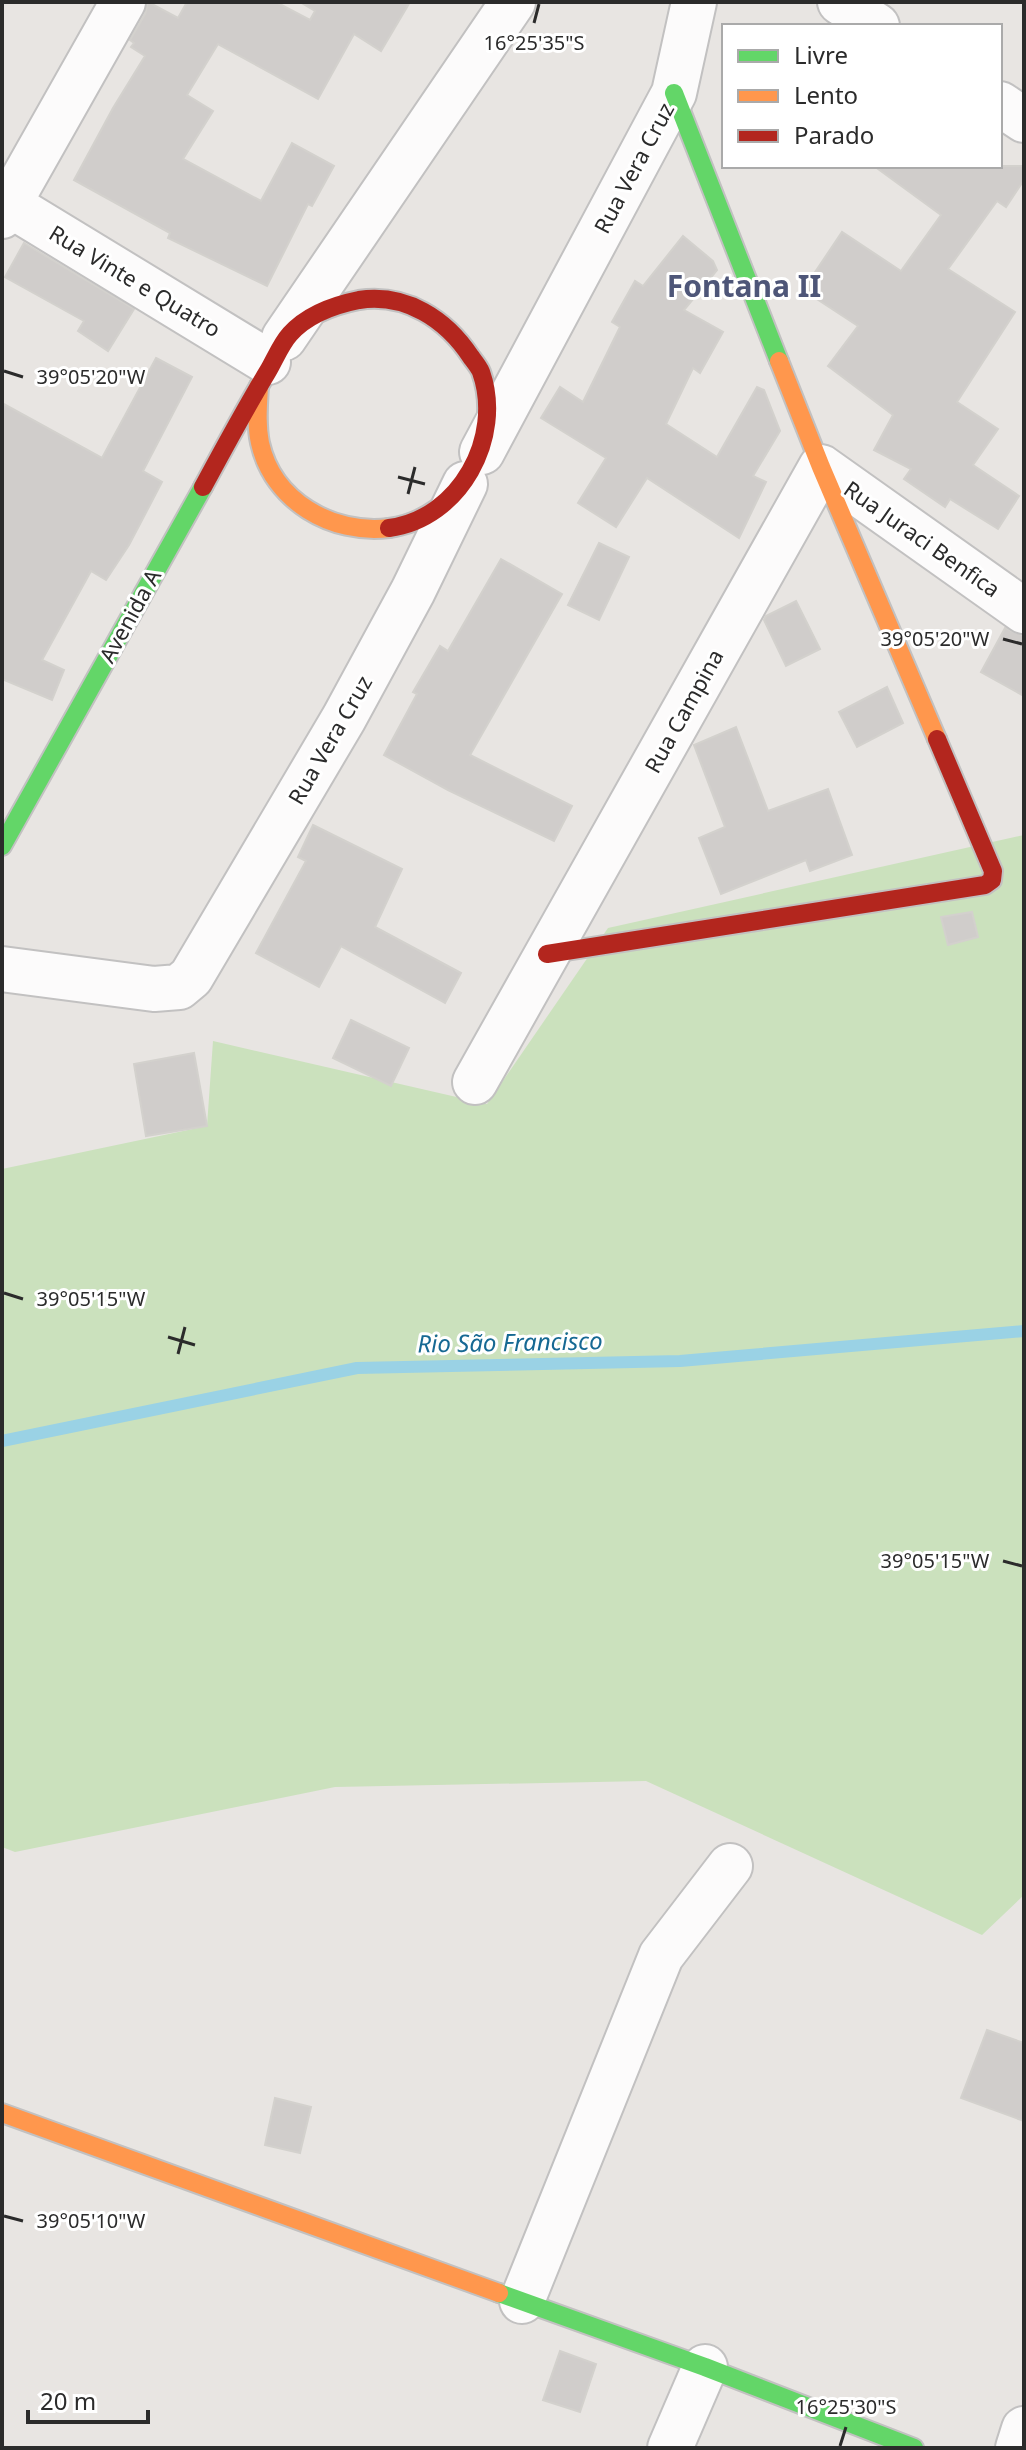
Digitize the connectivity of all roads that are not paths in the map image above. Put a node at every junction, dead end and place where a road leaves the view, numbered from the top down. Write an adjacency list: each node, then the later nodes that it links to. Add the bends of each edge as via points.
1 (123, 2): 9 (street)
2 (513, 2): 10 (street, Avenida A)
3 (694, 2): 6 (street, Rua Vera Cruz)
4 (840, 2): 5 (street)
5 (874, 24)
6 (674, 93): 11 (street); 12 (street, Rua Vera Cruz)
7 (1002, 105): 8 (street)
8 (1024, 120)
9 (4, 207): 10 (street, Rua Vinte e Quatro)
10 (270, 362): 12 (street, via 256,426 267,464 290,497 322,520 361,530 400,527 436,511); 12 (street, via 313,313 350,299 390,298 429,311 460,337 481,372 489,412); 14 (street, Avenida A)
11 (821, 467): 13 (street, Rua Juraci Benfica); 15 (street, Rua Campina); 15 (street, via 993,871 992,880)
12 (474, 468): 16 (street, Rua Vera Cruz, via 344,718 191,977 179,987 154,989)
13 (1024, 611)
14 (2, 846)
15 (547, 954): 17 (street, Rua Campina)
16 (2, 969)
17 (475, 1082)
18 (730, 1866): 20 (street, via 661,1956)
19 (2, 2113): 20 (street)
20 (522, 2301): 21 (street)
21 (705, 2367): 23 (street); 24 (street)
22 (1024, 2429): 25 (street)
23 (670, 2448)
24 (914, 2448)
25 (1018, 2448)

